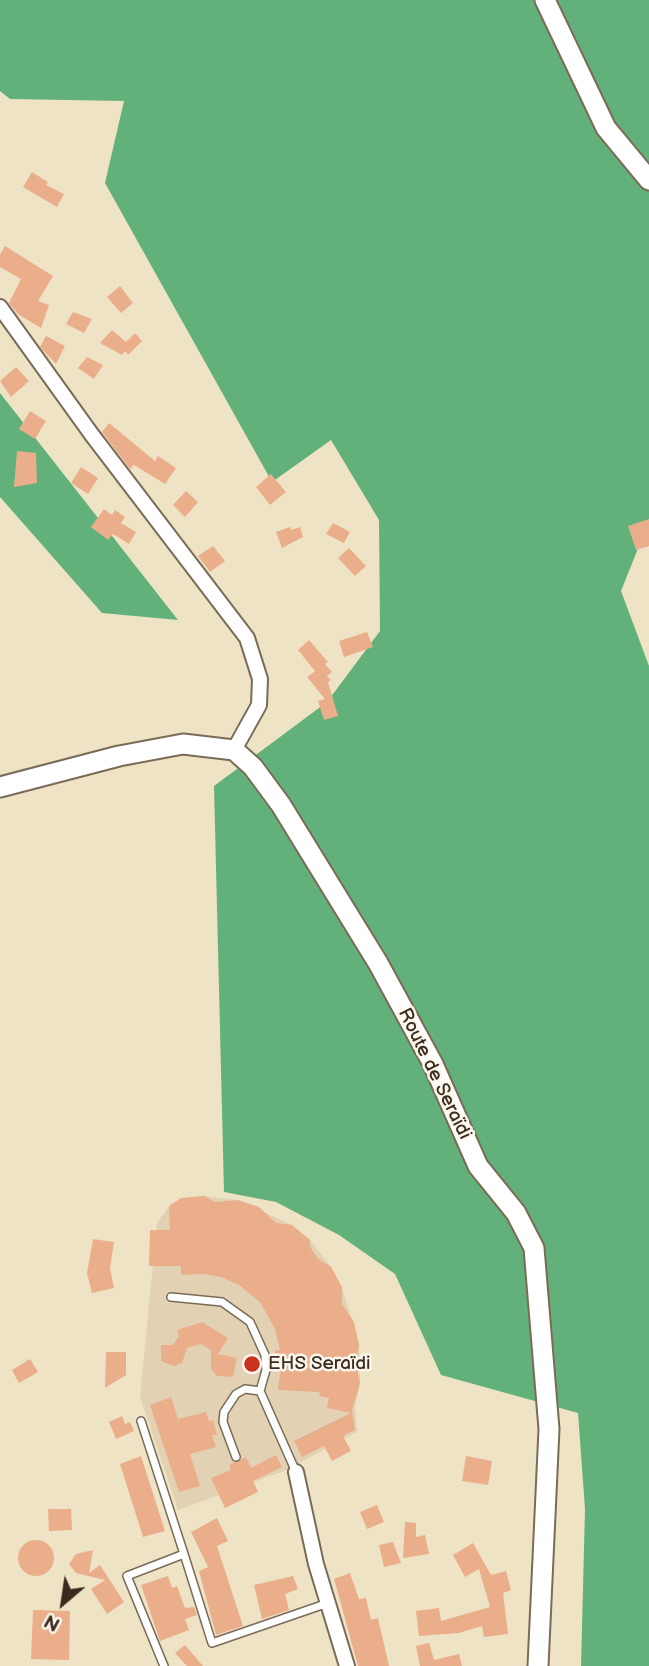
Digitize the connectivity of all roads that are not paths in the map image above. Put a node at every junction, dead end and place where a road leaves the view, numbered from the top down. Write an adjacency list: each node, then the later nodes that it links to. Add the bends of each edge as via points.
1 (545, 0): 2 (main road, via 606,128)
2 (649, 180)
3 (0, 307): 4 (street, via 247,638 260,679 259,705)
4 (234, 751): 5 (main road, via 183,744); 15 (main road, Route de Seraïdi, via 253,767 281,805 378,963 433,1064 478,1166 516,1213 534,1248 549,1429)
5 (0, 787)
6 (171, 1297): 7 (lane, via 222,1302 250,1322 265,1355)
7 (260, 1391): 9 (lane, via 245,1389 236,1394 224,1412); 10 (lane)
8 (141, 1421): 11 (lane)
9 (236, 1458)
10 (296, 1472): 12 (street)
11 (184, 1554): 12 (lane, via 212,1643); 13 (lane, via 127,1576)
12 (328, 1603): 14 (street)
13 (164, 1666)
14 (347, 1666)
15 (538, 1666)

